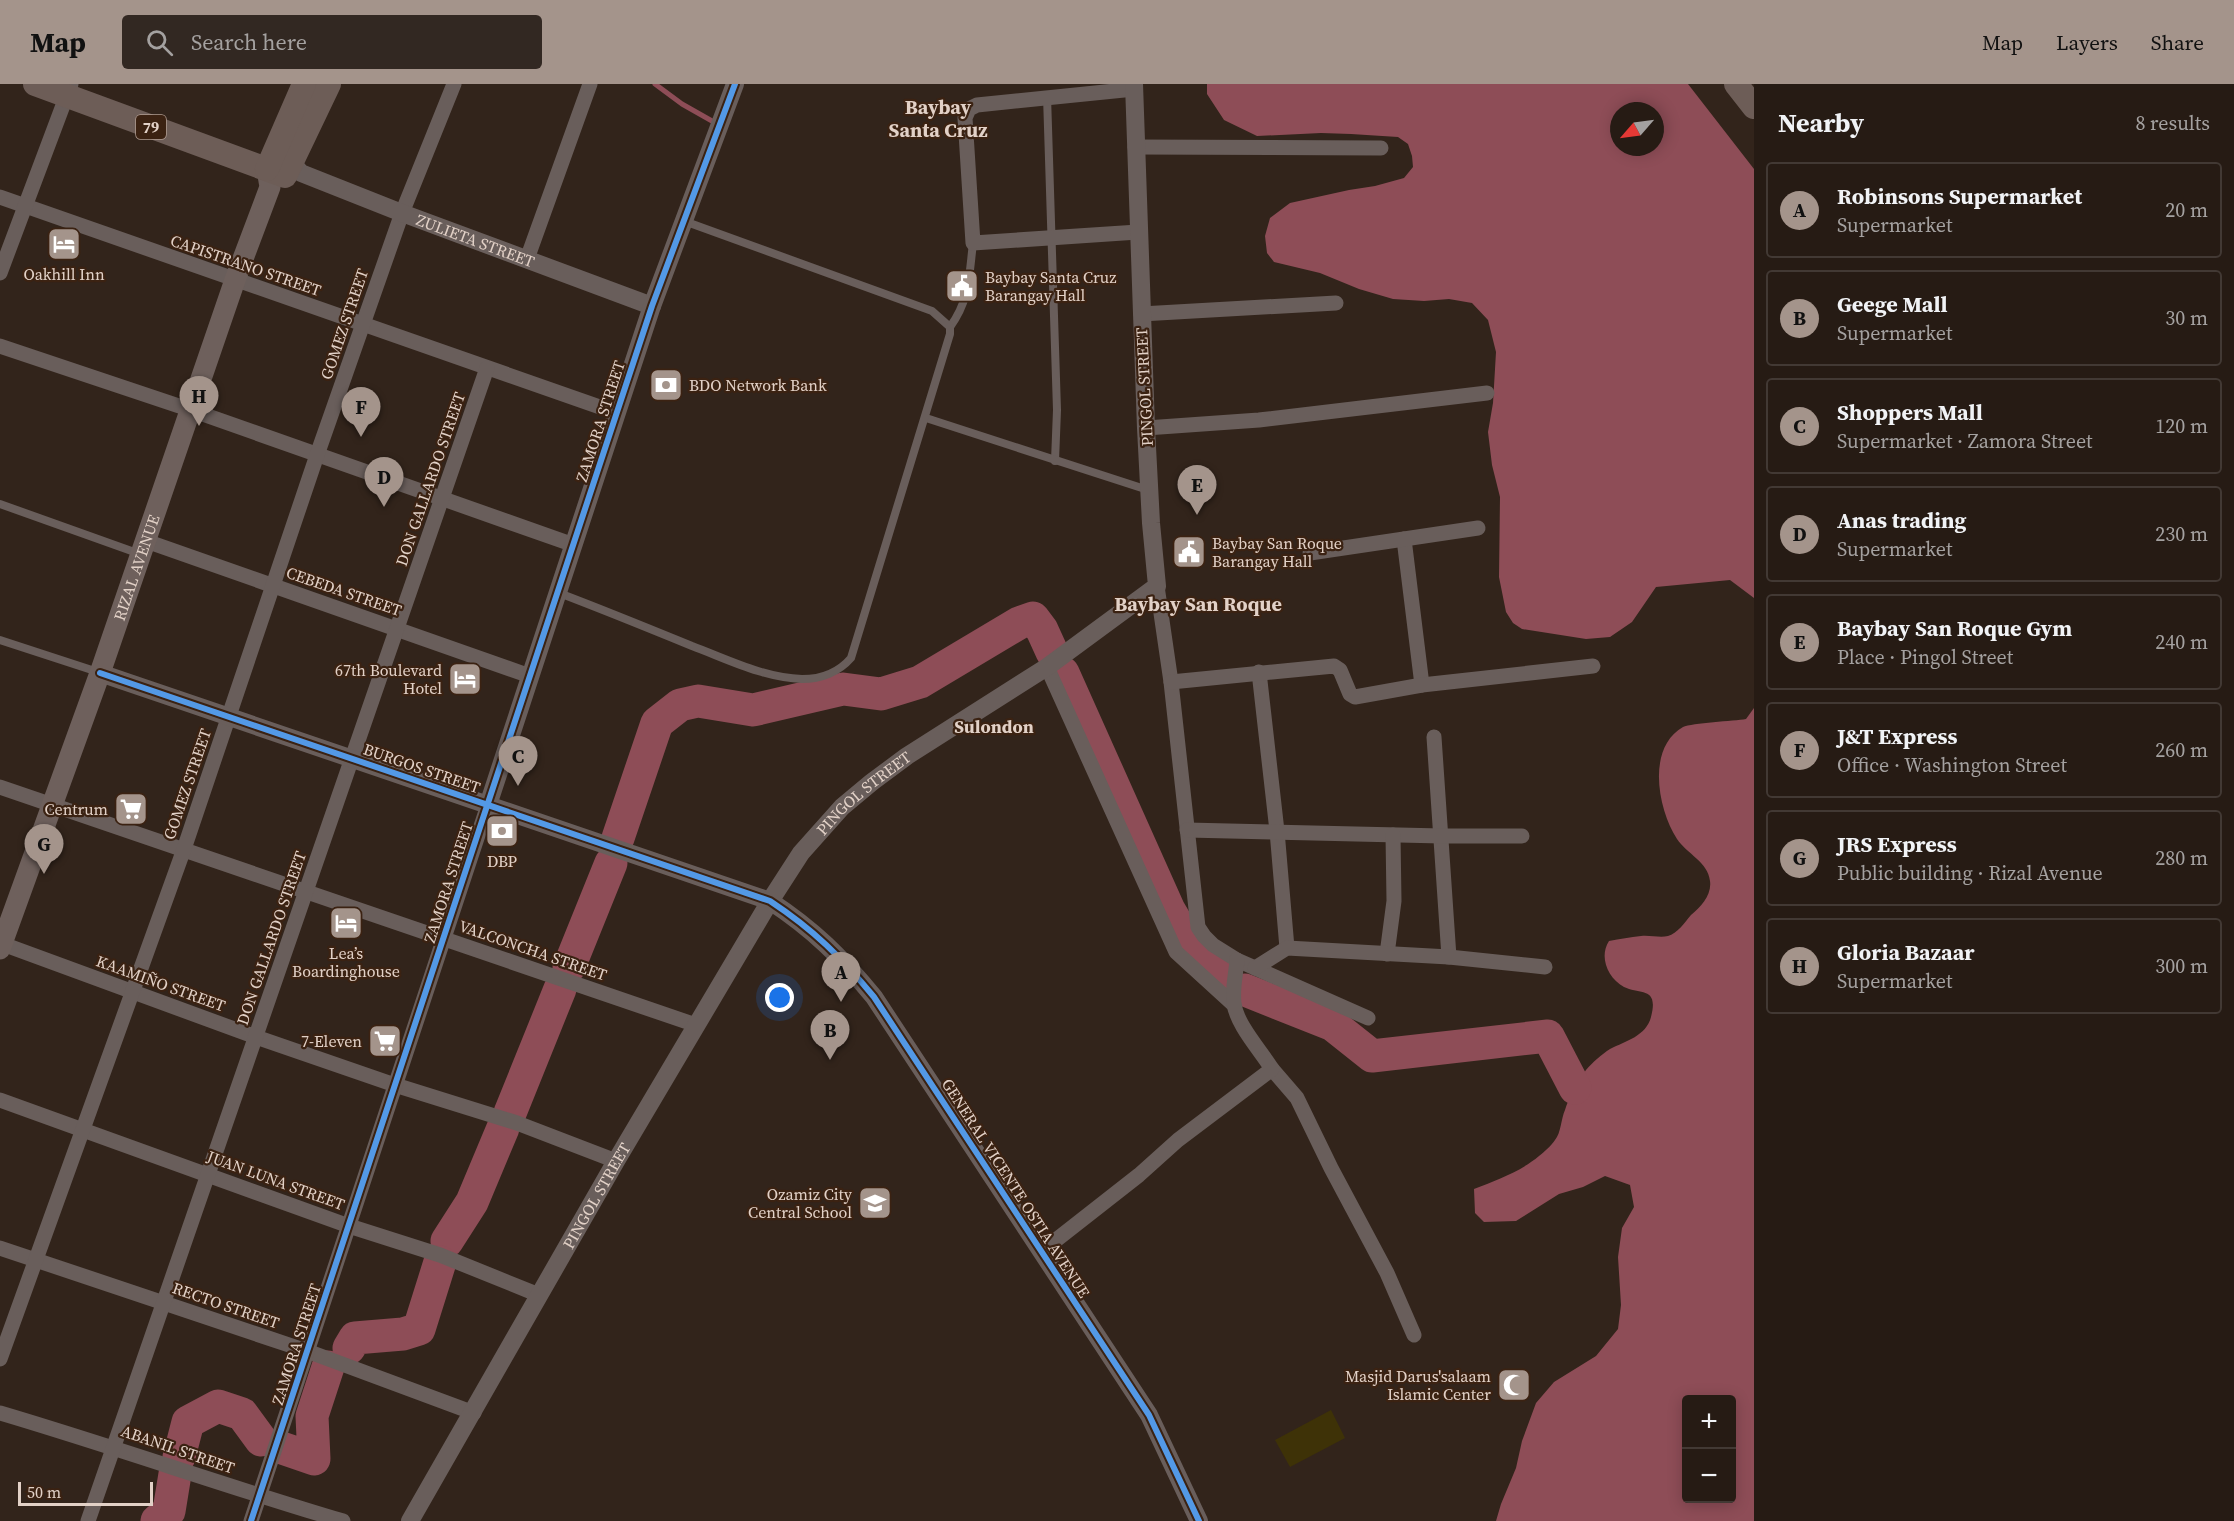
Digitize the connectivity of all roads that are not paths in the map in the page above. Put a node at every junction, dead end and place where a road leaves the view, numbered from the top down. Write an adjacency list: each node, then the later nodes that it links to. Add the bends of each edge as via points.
1 (35, 84): 9 (main road, 79)
2 (304, 84): 14 (main road)
3 (329, 84): 14 (main road)
4 (454, 84): 17 (street, GOMEZ STREET)
5 (591, 84): 22 (street)
6 (735, 84): 18 (street, ZAMORA STREET)
7 (1736, 84): 11 (main road)
8 (1134, 87): 10 (street); 12 (street, PINGOL STREET)
9 (74, 88): 14 (main road, 79); 16 (street)
10 (1047, 96): 20 (lane); 21 (street, via 969,109 965,118)
11 (1754, 107)
12 (1135, 147): 13 (street); 19 (street, PINGOL STREET)
13 (1382, 148)
14 (281, 170): 17 (street, ZULIETA STREET); 24 (main road, RIZAL AVENUE)
15 (0, 197): 16 (street, CAPISTRANO STREET)
16 (26, 206): 23 (street); 24 (street, CAPISTRANO STREET)
17 (402, 213): 22 (street, ZULIETA STREET); 28 (street, GOMEZ STREET)
18 (684, 221): 26 (street, ZAMORA STREET); 29 (lane, via 932,311)
19 (1138, 232): 20 (street); 27 (street, PINGOL STREET)
20 (1052, 238): 21 (street); 38 (lane)
21 (973, 243): 29 (lane, via 966,299)
22 (527, 260): 26 (street, ZULIETA STREET)
23 (0, 273)
24 (235, 280): 28 (street, CAPISTRANO STREET); 33 (main road, RIZAL AVENUE)
25 (1336, 303): 27 (street)
26 (652, 306): 34 (street, ZAMORA STREET)
27 (1141, 314): 36 (street, PINGOL STREET)
28 (363, 325): 31 (street, CAPISTRANO STREET); 37 (street, GOMEZ STREET)
29 (950, 327): 35 (lane)
30 (0, 346): 33 (street)
31 (487, 368): 34 (street, CAPISTRANO STREET); 40 (street, DON GALLARDO STREET)
32 (1487, 393): 36 (street, via 1259,420)
33 (190, 410): 37 (street); 45 (main road, RIZAL AVENUE)
34 (617, 413): 44 (street, ZAMORA STREET)
35 (926, 418): 38 (lane); 49 (lane, via 851,658 833,673 803,679 771,674)
36 (1146, 428): 39 (street, PINGOL STREET)
37 (317, 455): 40 (street); 47 (street, GOMEZ STREET)
38 (1055, 461): 39 (lane)
39 (1149, 491): 48 (street, PINGOL STREET)
40 (442, 498): 44 (street); 50 (street, DON GALLARDO STREET)
41 (0, 504): 45 (lane)
42 (1478, 528): 43 (street)
43 (1404, 539): 46 (street); 58 (street)
44 (574, 545): 49 (street, ZAMORA STREET)
45 (143, 548): 47 (street, CEBEDA STREET); 55 (main road, RIZAL AVENUE)
46 (1310, 553)
47 (273, 585): 50 (street, CEBEDA STREET); 59 (street, GOMEZ STREET)
48 (1157, 586): 53 (street, PINGOL STREET); 57 (street)
49 (558, 592): 56 (street, ZAMORA STREET)
50 (397, 629): 56 (street, CEBEDA STREET); 61 (street, DON GALLARDO STREET)
51 (0, 640): 55 (lane)
52 (1593, 666): 58 (street)
53 (1047, 667): 72 (street, PINGOL STREET, via 907,756 842,807 801,853); 82 (street, via 1176,952)
54 (1259, 672): 57 (street); 58 (street, via 1334,666 1355,697); 66 (street)
55 (100, 673): 59 (street, BURGOS STREET); 63 (main road, RIZAL AVENUE)
56 (530, 676): 64 (street, ZAMORA STREET)
57 (1171, 682): 65 (street)
58 (1422, 685)
59 (228, 717): 61 (street, BURGOS STREET); 70 (street, GOMEZ STREET)
60 (1434, 737): 68 (street)
61 (352, 759): 64 (street, BURGOS STREET); 71 (street, DON GALLARDO STREET)
62 (0, 787): 63 (street, VALCONCHA STREET)
63 (51, 804): 70 (street, VALCONCHA STREET); 74 (main road, RIZAL AVENUE)
64 (488, 805): 72 (street, BURGOS STREET); 73 (street, ZAMORA STREET)
65 (1187, 830): 66 (street); 78 (street, via 1198,927 1213,945)
66 (1277, 831): 67 (street); 75 (street)
67 (1393, 835): 68 (street); 76 (street, via 1394,901)
68 (1442, 836): 69 (street); 77 (street)
69 (1522, 836)
70 (184, 849): 71 (street, VALCONCHA STREET); 81 (street, GOMEZ STREET)
71 (306, 891): 73 (street, VALCONCHA STREET); 85 (street, DON GALLARDO STREET)
72 (770, 901): 84 (street, PINGOL STREET); 94 (street, GENERAL VICENTE OSTIA AVENUE, via 819,936 874,997)
73 (444, 939): 84 (street, VALCONCHA STREET); 87 (street, ZAMORA STREET)
74 (1, 945): 81 (street, KAAMIÑO STREET)
75 (1287, 948): 76 (street); 80 (street)
76 (1388, 954): 77 (street)
77 (1449, 957): 79 (street)
78 (1237, 960): 80 (street); 82 (street)
79 (1545, 967)
80 (1256, 968): 83 (street)
81 (132, 992): 85 (street, KAAMIÑO STREET); 89 (street, GOMEZ STREET)
82 (1234, 1005): 86 (street, via 1238,1018)
83 (1368, 1018)
84 (696, 1026): 90 (street, PINGOL STREET)
85 (256, 1037): 87 (street, KAAMIÑO STREET); 91 (street, DON GALLARDO STREET)
86 (1272, 1069): 94 (street); 98 (street, via 1297,1098 1387,1272)
87 (395, 1085): 90 (street, KAAMIÑO STREET); 92 (street, ZAMORA STREET)
88 (0, 1100): 89 (street, JUAN LUNA STREET)
89 (83, 1130): 91 (street, JUAN LUNA STREET); 95 (street, GOMEZ STREET)
90 (616, 1161): 96 (street, PINGOL STREET)
91 (208, 1175): 92 (street, JUAN LUNA STREET); 97 (street, DON GALLARDO STREET)
92 (349, 1226): 96 (street, JUAN LUNA STREET, via 440,1256); 99 (street, ZAMORA STREET)
93 (0, 1248): 95 (street, RECTO STREET)
94 (1042, 1251): 109 (street, GENERAL VICENTE OSTIA AVENUE, via 1149,1415)
95 (35, 1259): 97 (street, RECTO STREET); 100 (street, GOMEZ STREET)
96 (539, 1296): 102 (street, PINGOL STREET)
97 (164, 1303): 99 (street, RECTO STREET); 103 (street, DON GALLARDO STREET)
98 (1414, 1335)
99 (307, 1351): 102 (street, RECTO STREET); 104 (street, ZAMORA STREET)
100 (0, 1359)
101 (0, 1413): 103 (street, ABANIL STREET)
102 (474, 1413): 108 (street, PINGOL STREET)
103 (114, 1447): 104 (street, ABANIL STREET); 105 (street, DON GALLARDO STREET)
104 (260, 1496): 106 (street, ZAMORA STREET); 107 (street, ABANIL STREET)
105 (88, 1521)
106 (252, 1521)
107 (343, 1521)
108 (410, 1521)
109 (1199, 1521)

